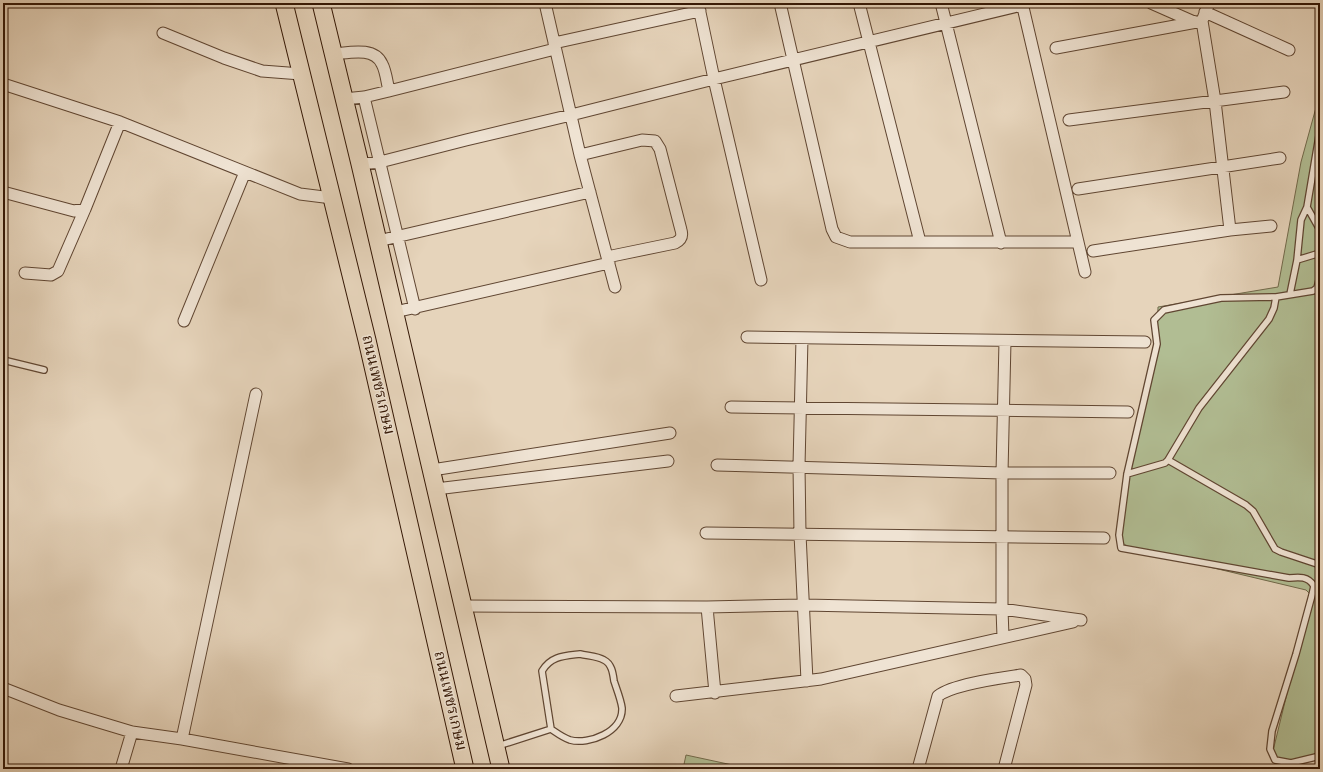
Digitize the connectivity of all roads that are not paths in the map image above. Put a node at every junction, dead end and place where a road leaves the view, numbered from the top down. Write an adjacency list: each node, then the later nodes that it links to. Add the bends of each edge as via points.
1 (284, 3): 19 (main road, ถนนเพชรเกษม)
2 (321, 3): 17 (main road, ถนนเพชรเกษม)
3 (545, 3): 14 (street)
4 (780, 3): 18 (street)
5 (859, 3): 13 (street)
6 (941, 3): 11 (street)
7 (1151, 3): 10 (street)
8 (1022, 4): 11 (street); 49 (street)
9 (699, 7): 14 (street); 20 (street)
10 (1202, 14): 15 (street); 16 (street); 26 (street)
11 (946, 22): 13 (street); 50 (street)
12 (162, 33): 19 (street, via 262,71)
13 (869, 42): 18 (street); 48 (street)
14 (554, 46): 22 (street); 27 (street)
15 (1056, 48)
16 (1289, 50)
17 (333, 54): 22 (street, via 358,52 377,57 382,63); 25 (main road, ถนนเพชรเกษม)
18 (794, 60): 20 (street); 48 (street, via 832,229 836,237 850,242)
19 (301, 74): 40 (main road, ถนนเพชรเกษม)
20 (714, 79): 27 (street); 58 (street)
21 (3, 84): 29 (street)
22 (389, 91): 24 (street)
23 (1284, 92): 26 (street)
24 (364, 97): 25 (street); 33 (street)
25 (344, 99): 34 (main road, ถนนเพชรเกษม)
26 (1215, 101): 28 (street); 35 (street)
27 (571, 115): 31 (street); 33 (street)
28 (1069, 120)
29 (120, 122): 36 (street); 42 (street)
30 (1320, 130): 41 (lane)
31 (580, 155): 39 (street); 53 (street, via 642,140 655,141 660,150 682,236 675,243)
32 (1280, 158): 35 (street)
33 (380, 162): 34 (street); 46 (street)
34 (360, 164): 47 (main road, ถนนเพชรเกษม)
35 (1222, 166): 37 (street); 44 (street)
36 (244, 172): 40 (street, via 300,194); 64 (street)
37 (1078, 189)
38 (3, 192): 42 (street, via 74,211)
39 (590, 192): 46 (street); 53 (street)
40 (332, 198): 108 (main road, ถนนเพชรเกษม)
41 (1307, 207): 45 (lane); 54 (lane, via 1301,220)
42 (85, 209): 56 (street, via 58,271 51,275)
43 (1271, 226): 44 (street)
44 (1230, 230): 51 (street)
45 (1320, 230)
46 (397, 236): 47 (street); 62 (street)
47 (378, 241): 63 (main road, ถนนเพชรเกษม)
48 (920, 242): 50 (street)
49 (1078, 242): 50 (street); 55 (street)
50 (1002, 243)
51 (1093, 250)
52 (1320, 253): 54 (lane)
53 (608, 260): 59 (street); 62 (street)
54 (1297, 260): 60 (lane)
55 (1085, 272)
56 (25, 273)
57 (1320, 276): 60 (lane, via 1317,288 1313,291)
58 (761, 280)
59 (615, 288)
60 (1290, 294): 61 (lane)
61 (1276, 297): 77 (lane, via 1269,319 1199,408); 84 (lane, via 1221,298 1164,310 1154,320 1157,344)
62 (415, 309): 63 (street)
63 (395, 312): 81 (main road, ถนนเพชรเกษม)
64 (184, 321)
65 (748, 337): 66 (street)
66 (802, 338): 67 (street); 73 (street)
67 (1005, 341): 68 (street); 74 (street)
68 (1145, 342)
69 (3, 360): 70 (lane)
70 (44, 370)
71 (256, 394): 102 (street)
72 (730, 407): 73 (street)
73 (801, 408): 74 (street); 80 (street)
74 (1004, 410): 75 (street); 82 (street)
75 (1128, 412)
76 (670, 433): 81 (street)
77 (1168, 460): 84 (lane, via 1165,464); 90 (lane, via 1246,504 1253,511 1275,549)
78 (668, 461): 85 (street)
79 (717, 465): 80 (street)
80 (799, 466): 82 (street); 87 (street)
81 (432, 470): 85 (main road, ถนนเพชรเกษม)
82 (1002, 473): 83 (street); 88 (street)
83 (1110, 473)
84 (1127, 474): 104 (lane, via 1119,535 1121,548 1289,578 1302,577 1314,586 1272,731 1270,749 1275,760 1291,763)
85 (436, 489): 92 (main road, ถนนเพชรเกษม)
86 (706, 533): 87 (street)
87 (800, 534): 88 (street); 91 (street)
88 (1003, 537): 89 (street); 94 (street)
89 (1104, 538)
90 (1320, 565)
91 (803, 605): 93 (street); 94 (street); 96 (street)
92 (464, 606): 93 (street); 103 (main road, ถนนเพชรเกษม)
93 (707, 607): 98 (street)
94 (1002, 609): 95 (street); 95 (street, via 1082,620)
95 (1003, 637): 96 (street)
96 (807, 681): 98 (street)
97 (3, 688): 101 (street, via 60,710)
98 (715, 693): 99 (street)
99 (676, 696)
100 (551, 729): 100 (lane, via 571,740 583,740 608,733 617,722 622,708 610,666 604,660 580,654 554,658 547,664 542,671); 103 (lane)
101 (132, 732): 102 (street); 106 (street)
102 (182, 738): 105 (street)
103 (496, 746): 109 (main road, ถนนเพชรเกษม)
104 (1320, 756)
105 (305, 765): 107 (street)
106 (120, 769)
107 (348, 769)
108 (465, 769)
109 (501, 769)
110 (918, 769): 111 (street, via 938,696 954,689 1021,676 1025,679 1026,685)
111 (1004, 769)

